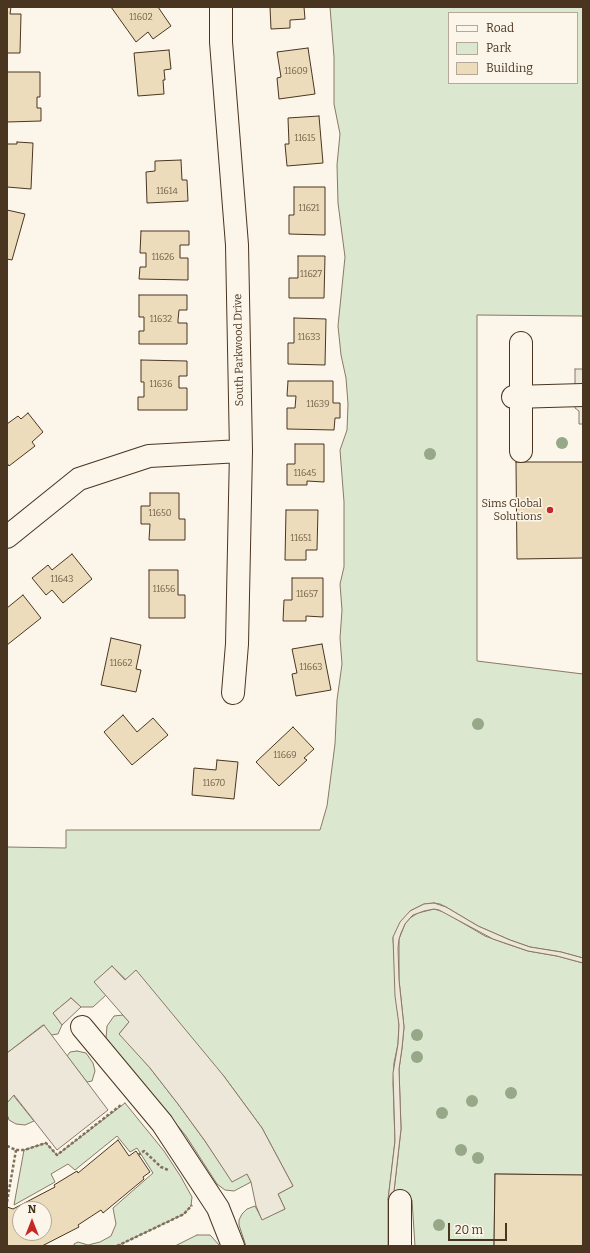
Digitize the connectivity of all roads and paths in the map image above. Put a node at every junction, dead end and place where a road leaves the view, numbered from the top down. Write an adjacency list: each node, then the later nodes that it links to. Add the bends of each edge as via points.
1 (221, 7): 5 (street, South Parkwood Drive, via 221,42 237,245)
2 (521, 343): 3 (street)
3 (517, 396): 4 (street); 6 (street)
4 (583, 396)
5 (241, 451): 7 (street, via 149,456 79,479); 8 (street, South Parkwood Drive, via 238,644)
6 (521, 451)
7 (7, 537)
8 (233, 693)
9 (82, 1027): 19 (street, via 162,1123 218,1208)
10 (125, 1103): 12 (path, via 57,1155 46,1143)
11 (7, 1146): 12 (path)
12 (16, 1150): 16 (path)
13 (138, 1155): 14 (path, via 144,1151 161,1167)
14 (174, 1174)
15 (400, 1201): 20 (street)
16 (7, 1202)
17 (192, 1202): 18 (path, via 184,1214)
18 (117, 1246)
19 (233, 1246)
20 (400, 1246)

